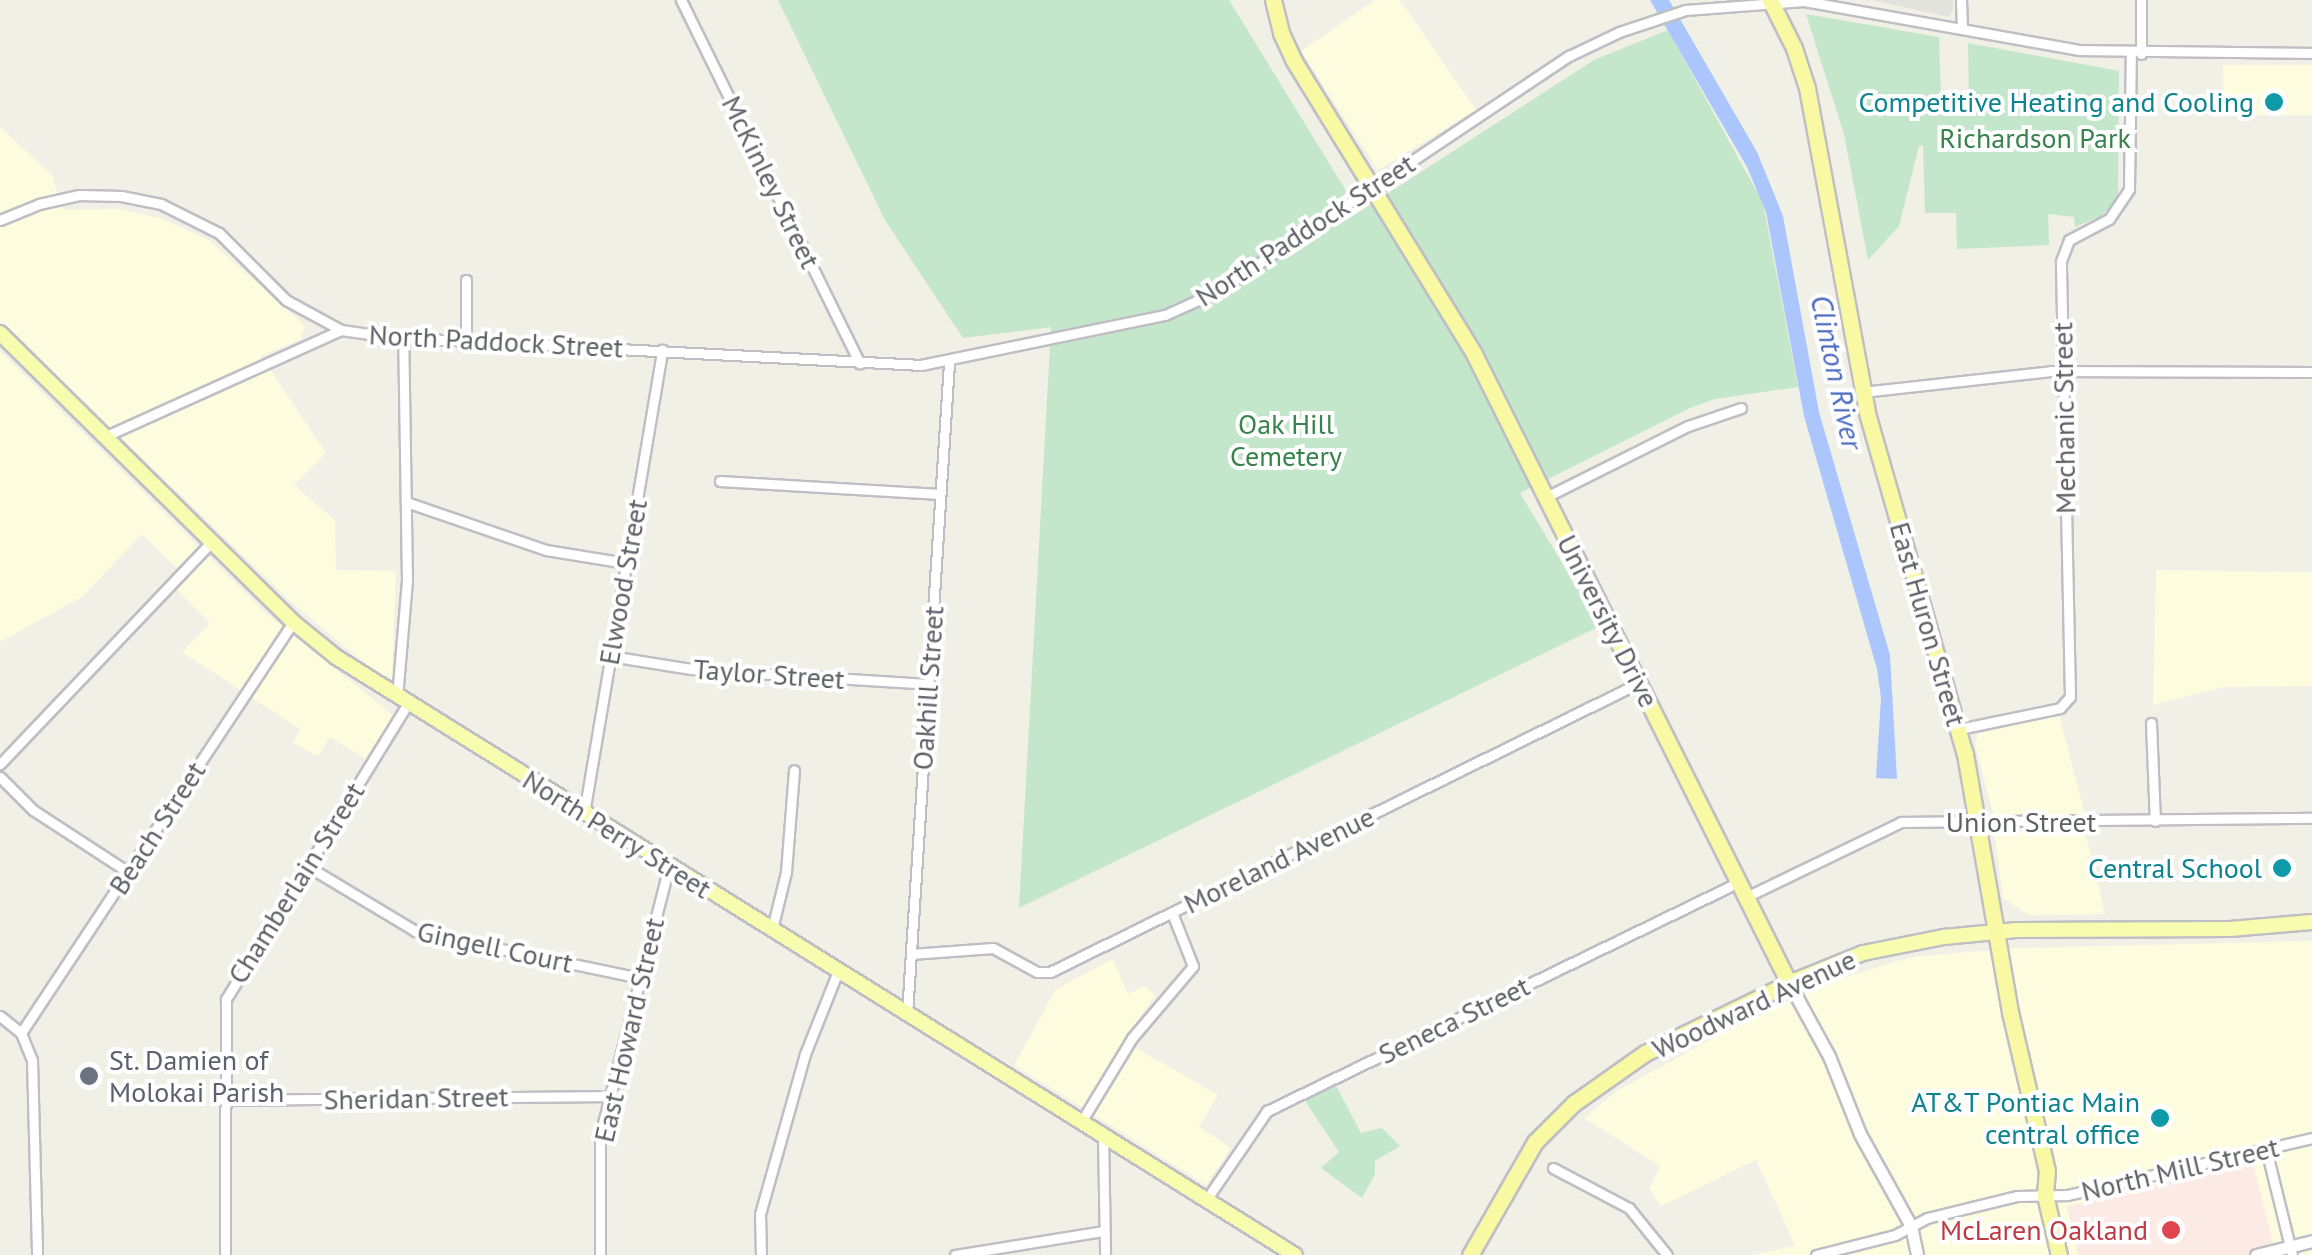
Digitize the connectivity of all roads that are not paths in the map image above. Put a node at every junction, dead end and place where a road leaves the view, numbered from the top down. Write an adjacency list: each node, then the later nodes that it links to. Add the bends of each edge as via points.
1 (681, 0): 17 (street, McKinley Street)
2 (1273, 0): 9 (highway, University Drive, via 1287,48)
3 (1770, 0): 6 (street, North Paddock Street, via 1850,6); 9 (street, North Paddock Street, via 1652,20 1556,64); 21 (highway, East Huron Street, via 1807,88)
4 (1961, 0): 6 (street)
5 (2140, 0): 7 (street, Mechanic Street)
6 (1962, 28): 7 (street, North Paddock Street)
7 (2136, 53): 8 (street, North Paddock Street); 19 (street, Mechanic Street, via 2132,179 2116,213 2064,248)
8 (2312, 53)
9 (1373, 186): 18 (street, North Paddock Street, via 1190,306); 26 (highway, University Drive, via 1460,328)
10 (0, 220): 12 (street, via 79,195 166,206 213,229 286,300)
11 (466, 280): 15 (street)
12 (341, 330): 14 (street, North Paddock Street); 23 (street, North Paddock Street)
13 (0, 334): 23 (main road, North Perry Street)
14 (403, 338): 15 (street, North Paddock Street); 27 (street, Chamberlain Street)
15 (466, 341): 16 (street, North Paddock Street)
16 (662, 350): 17 (street, North Paddock Street); 29 (street, Elwood Street)
17 (860, 363): 18 (street, North Paddock Street)
18 (948, 363): 25 (street, Oakhill Street)
19 (2063, 372): 20 (street); 21 (street); 36 (street, Mechanic Street, via 2070,697 2060,708)
20 (2312, 372)
21 (1862, 392): 36 (highway, East Huron Street)
22 (1742, 408): 26 (street, via 1688,426)
23 (106, 436): 28 (main road, North Perry Street)
24 (720, 481): 25 (street)
25 (940, 494): 33 (street, Oakhill Street)
26 (1546, 497): 32 (highway, University Drive)
27 (406, 502): 29 (street, via 546,550); 34 (street, Chamberlain Street)
28 (212, 540): 30 (main road, North Perry Street); 37 (street)
29 (626, 564): 31 (street, Elwood Street)
30 (293, 622): 34 (main road, North Perry Street); 46 (street, Beach Street)
31 (610, 656): 33 (street, Taylor Street, via 690,669); 40 (street, Elwood Street)
32 (1639, 683): 47 (highway, University Drive); 48 (street, Moreland Avenue)
33 (928, 684): 52 (street, Oakhill Street)
34 (402, 700): 40 (main road, North Perry Street); 44 (street, Chamberlain Street)
35 (2151, 722): 42 (street)
36 (1959, 729): 43 (highway, East Huron Street)
37 (0, 764)
38 (794, 770): 50 (street, via 786,872)
39 (0, 777): 46 (street, via 33,810)
40 (584, 813): 45 (main road, North Perry Street)
41 (2312, 818): 42 (street, Union Street)
42 (2155, 821): 43 (street, Union Street)
43 (1978, 822): 47 (street, Union Street, via 1897,823); 51 (highway, East Huron Street)
44 (307, 866): 54 (street, Gingell Court, via 415,931); 60 (street, Chamberlain Street, via 226,999)
45 (669, 866): 50 (main road, North Perry Street); 54 (street, East Howard Street)
46 (128, 872): 58 (street, Beach Street)
47 (1743, 890): 55 (highway, University Drive); 67 (street, Seneca Street, via 1267,1111)
48 (1172, 913): 52 (street, Moreland Avenue, via 1047,973 993,948); 61 (street, via 1194,966 1133,1036)
49 (2312, 922): 51 (main road, Woodward Avenue)
50 (772, 930): 53 (main road, North Perry Street)
51 (1996, 932): 55 (main road, Woodward Avenue, via 1884,947); 66 (highway, East Huron Street, via 2047,1171)
52 (911, 954): 56 (street, Oakhill Street)
53 (838, 971): 56 (main road, North Perry Street); 75 (street, via 805,1054 760,1214)
54 (640, 978): 59 (street, East Howard Street)
55 (1789, 983): 68 (street, University Drive); 79 (highway, Woodward Avenue, via 1646,1053 1574,1103 1535,1142)
56 (907, 1014): 61 (main road, North Perry Street)
57 (0, 1016): 58 (street)
58 (21, 1034): 72 (street, via 32,1065)
59 (610, 1096): 60 (street, Sheridan Street); 74 (street, East Howard Street, via 599,1148)
60 (223, 1100): 73 (street, Chamberlain Street)
61 (1081, 1122): 62 (main road, North Perry Street)
62 (1103, 1136): 67 (main road, North Perry Street); 69 (street)
63 (2312, 1138): 64 (street, North Mill Street)
64 (2266, 1149): 66 (street, North Mill Street); 71 (street)
65 (1553, 1168): 80 (street, via 1629,1208)
66 (2045, 1195): 68 (street, North Mill Street, via 2017,1196); 83 (highway, East Huron Street)
67 (1206, 1200): 78 (main road, North Perry Street)
68 (1911, 1226): 81 (street, North Mill Street); 82 (street, University Drive)
69 (1104, 1231): 76 (street); 77 (street)
70 (2312, 1241): 71 (street)
71 (2291, 1251): 84 (street)
72 (37, 1255)
73 (225, 1255)
74 (600, 1255)
75 (761, 1255)
76 (956, 1255)
77 (1105, 1255)
78 (1295, 1255)
79 (1470, 1255)
80 (1667, 1255)
81 (1816, 1255)
82 (1918, 1255)
83 (2058, 1255)
84 (2256, 1255)

